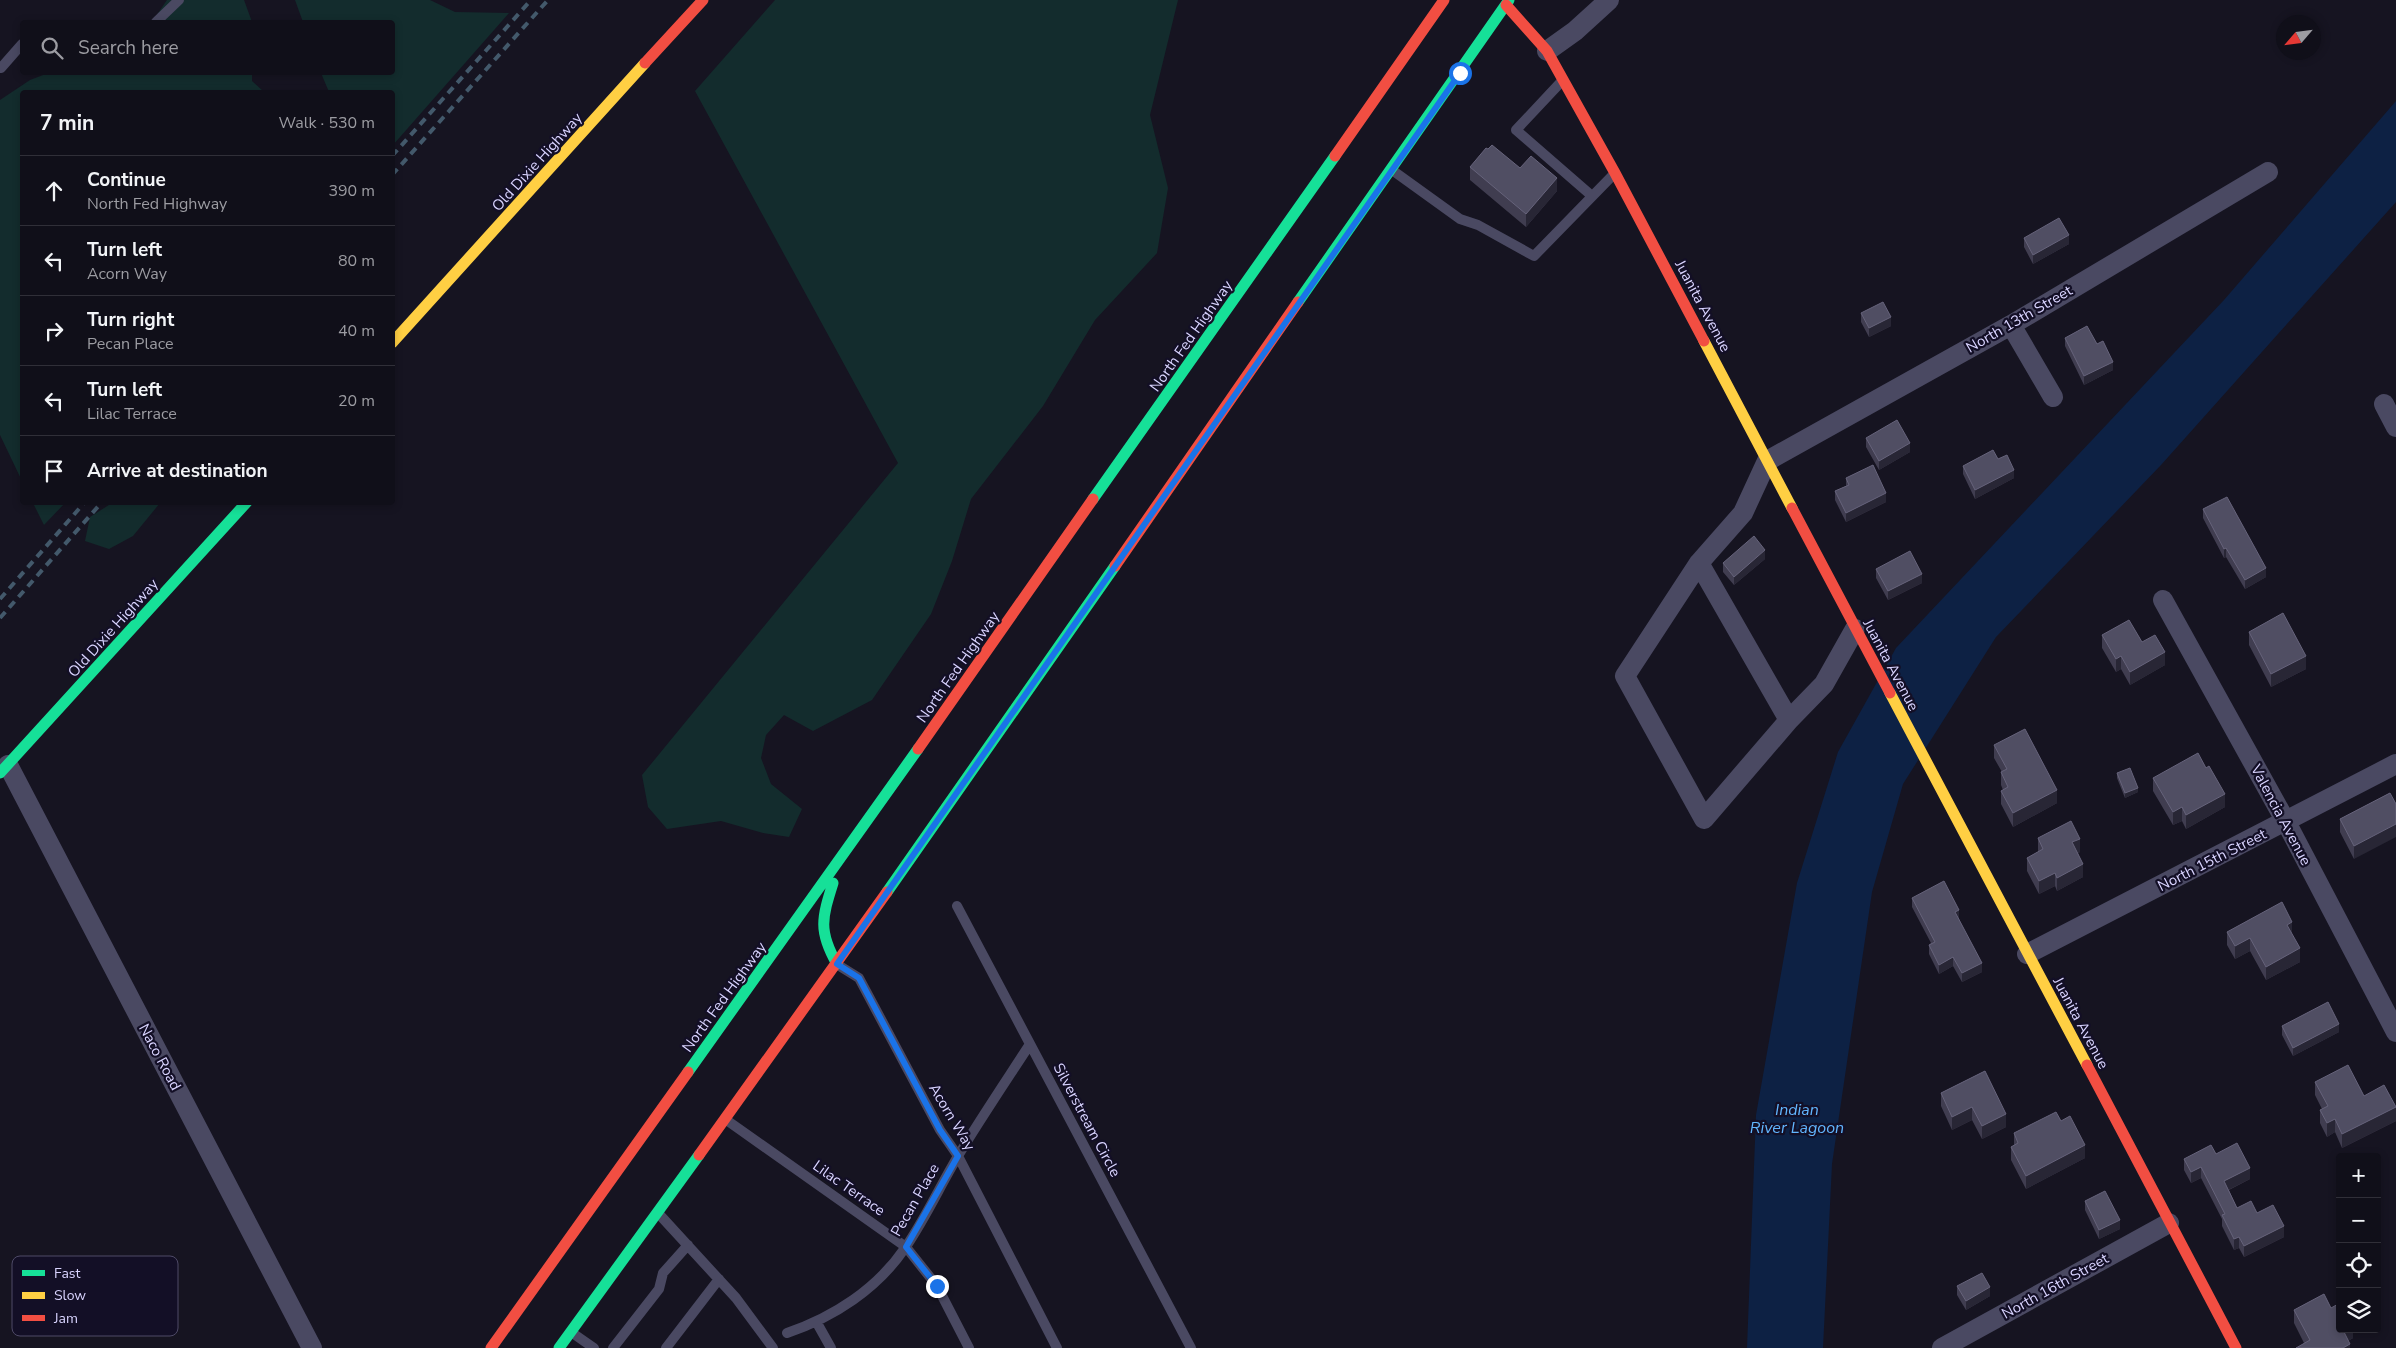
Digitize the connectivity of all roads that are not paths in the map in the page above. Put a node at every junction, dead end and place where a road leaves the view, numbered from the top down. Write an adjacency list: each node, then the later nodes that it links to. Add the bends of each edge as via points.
1 (179, 0): 6 (lane)
2 (703, 0): 16 (main road, Old Dixie Highway)
3 (1444, 0): 29 (main road, North Fed Highway)
4 (1609, 0): 8 (street)
5 (1505, 2): 8 (main road, Juanita Avenue); 11 (main road)
6 (158, 20)
7 (20, 46): 9 (lane)
8 (1547, 51): 10 (main road, Juanita Avenue)
9 (1, 68)
10 (1564, 80): 13 (main road, Juanita Avenue); 14 (lane, via 1516,130)
11 (1392, 170): 14 (lane, via 1460,219 1478,225 1534,256); 32 (main road)
12 (2268, 172): 15 (street, North 13th Street)
13 (1615, 173): 14 (lane); 20 (main road, Juanita Avenue)
14 (1592, 196)
15 (2012, 325): 17 (street); 20 (street, North 13th Street)
16 (395, 340)
17 (2053, 397)
18 (2384, 404): 19 (street)
19 (2396, 427)
20 (1767, 461): 22 (street, via 1743,513); 24 (main road, Juanita Avenue)
21 (244, 505): 27 (main road, Old Dixie Highway)
22 (1699, 563): 25 (street); 25 (street, via 1625,676 1704,818)
23 (2163, 600): 28 (street, Valencia Avenue)
24 (1855, 629): 25 (street, via 1824,684); 31 (main road, Juanita Avenue)
25 (1789, 720)
26 (2396, 764): 28 (street, North 15th Street)
27 (4, 769): 45 (street, Naco Road)
28 (2286, 822): 31 (street, North 15th Street); 33 (street, Valencia Avenue)
29 (839, 862): 32 (main road, via 822,921 824,941); 46 (main road, North Fed Highway)
30 (957, 906): 34 (lane, Silverstream Circle)
31 (2027, 954): 38 (main road, Juanita Avenue)
32 (837, 964): 35 (main road); 36 (lane, Acorn Way, via 859,978 940,1130)
33 (2396, 1032)
34 (1030, 1044): 36 (lane, Pecan Place); 55 (lane, Silverstream Circle)
35 (725, 1118): 37 (main road); 40 (lane, Lilac Terrace)
36 (958, 1156): 40 (lane, Pecan Place); 54 (lane, Acorn Way)
37 (657, 1212): 39 (lane); 43 (main road)
38 (2169, 1223): 56 (street, North 16th Street); 57 (main road, Juanita Avenue)
39 (688, 1245): 41 (lane); 49 (lane, via 663,1273 658,1289)
40 (906, 1247): 42 (lane, Pecan Place, via 869,1287); 53 (lane, Lilac Terrace, via 937,1286)
41 (719, 1278): 50 (lane); 51 (lane)
42 (817, 1323): 44 (lane, Pecan Place); 52 (lane)
43 (570, 1332): 47 (main road); 48 (lane)
44 (787, 1333)
45 (312, 1348)
46 (491, 1348)
47 (559, 1348)
48 (594, 1348)
49 (613, 1348)
50 (666, 1348)
51 (773, 1348)
52 (831, 1348)
53 (969, 1348)
54 (1057, 1348)
55 (1191, 1348)
56 (1942, 1348)
57 (2236, 1348)

